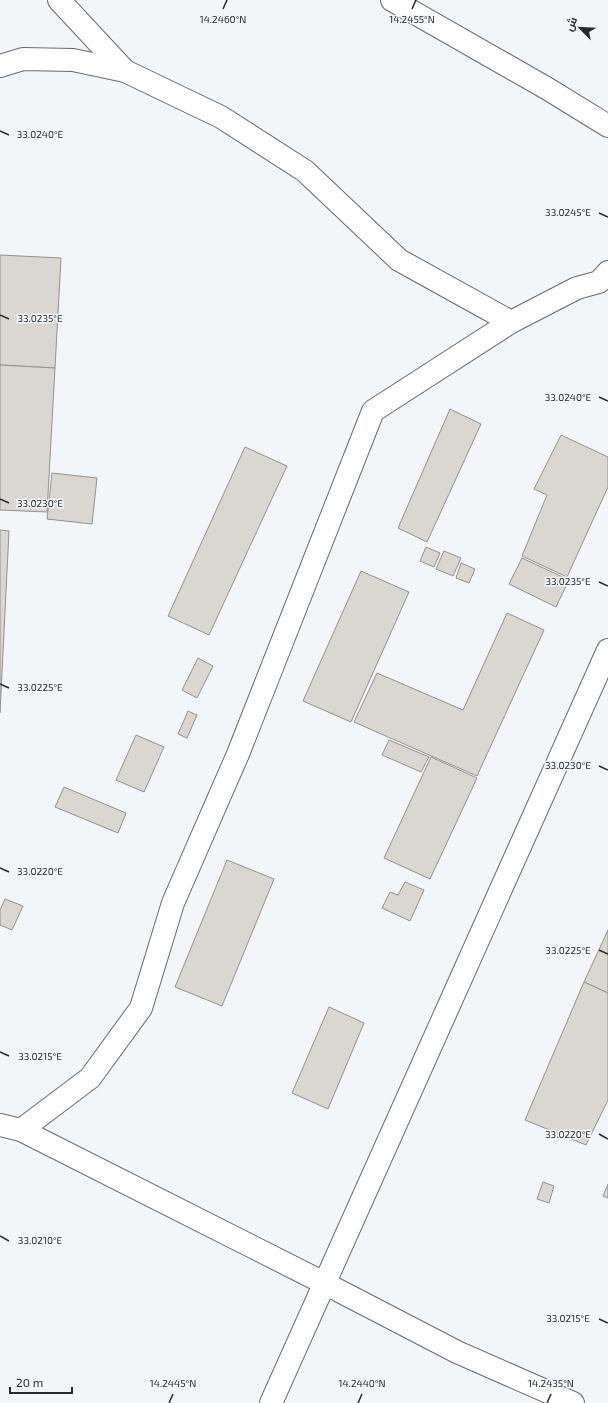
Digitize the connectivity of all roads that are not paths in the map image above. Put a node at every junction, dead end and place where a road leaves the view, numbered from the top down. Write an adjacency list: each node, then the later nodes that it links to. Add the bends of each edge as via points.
1 (59, 0): 4 (street)
2 (392, 0): 5 (street)
3 (0, 66): 4 (street, via 22,59 73,60)
4 (125, 71): 7 (street, via 221,118 305,171 399,260)
5 (608, 126)
6 (608, 272): 7 (street, via 599,282 577,288)
7 (511, 322): 10 (street, via 373,411 238,754 174,903 141,1008 90,1078)
8 (608, 650): 11 (street)
9 (0, 1125): 10 (street)
10 (21, 1130): 11 (street)
11 (324, 1283): 12 (street); 13 (street, via 457,1352)
12 (271, 1403)
13 (572, 1403)

